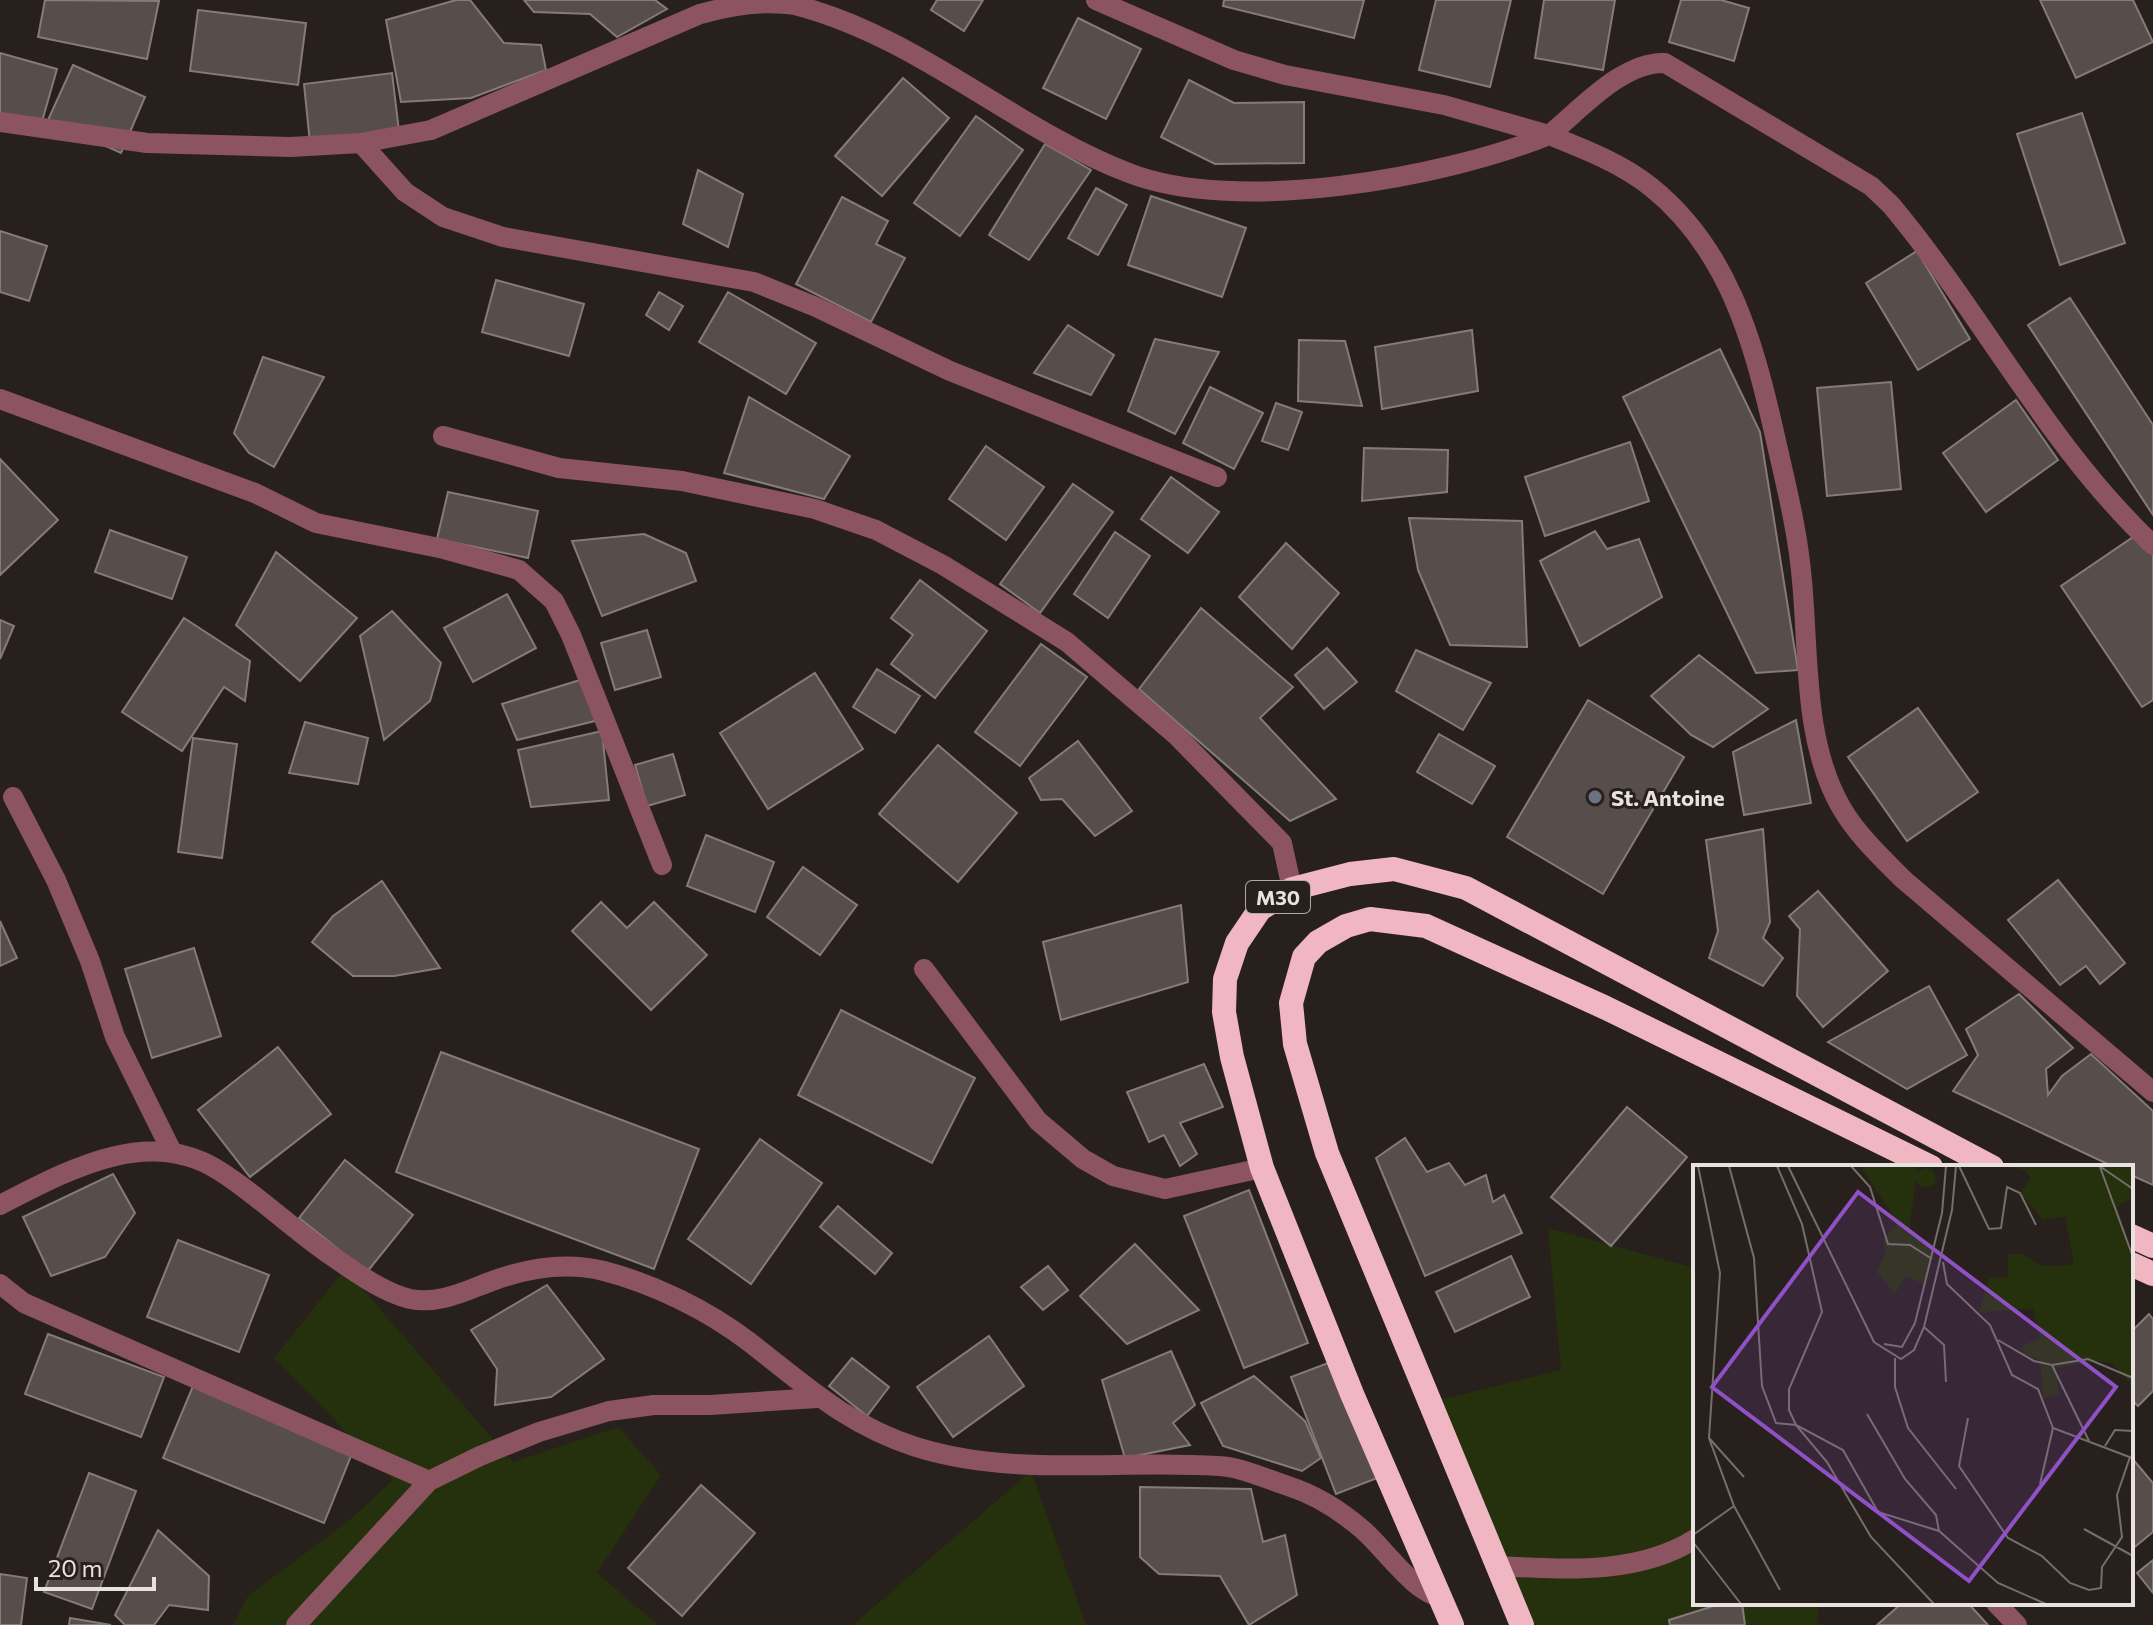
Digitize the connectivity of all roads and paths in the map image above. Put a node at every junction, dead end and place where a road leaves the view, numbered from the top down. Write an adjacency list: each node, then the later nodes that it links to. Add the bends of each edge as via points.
1 (1096, 0): 3 (street, via 1234,60 1444,105)
2 (0, 122): 4 (street, via 147,143)
3 (1549, 135): 4 (street, via 1475,161 1403,176 1289,190 1199,190 1132,175 1091,157 891,41 793,5 763,3 700,14 431,130); 8 (street, via 1630,69 1665,63 1871,186 1906,223 2083,468); 13 (street, via 1611,161 1651,187 1690,227 1734,295 1751,339 1786,484 1802,578 1809,686 1824,771 1841,807 1904,880)
4 (361, 143): 7 (street, via 405,192 443,217 503,237 754,282 950,371)
5 (0, 399): 10 (street, via 255,493 316,523 519,570 554,601 571,635)
6 (443, 436): 11 (street, via 559,468 682,481 815,509 876,530 943,565 1067,642 1177,736 1282,843)
7 (1217, 477)
8 (2153, 545)
9 (13, 797): 14 (street, via 56,880 115,1037)
10 (662, 865)
11 (1292, 889): 16 (highway, M30, via 1394,869 1466,888); 17 (highway, M30, via 1260,909 1237,943 1225,979 1232,1057)
12 (924, 969): 17 (street, via 1038,1121 1083,1159 1113,1176 1165,1189)
13 (2153, 1092)
14 (172, 1152): 18 (street, via 136,1152 83,1163); 24 (street, via 216,1168 361,1276 409,1299 444,1299 559,1264 603,1270 656,1288 732,1331)
15 (1927, 1165): 27 (highway, M30, via 1593,1001 1426,926 1370,919 1318,942 1297,974 1291,1003 1295,1044 1327,1153)
16 (1988, 1165)
17 (1262, 1168): 28 (highway, M30)
18 (0, 1205)
19 (2133, 1237): 20 (highway)
20 (2153, 1246)
21 (2133, 1265): 22 (highway)
22 (2153, 1274)
23 (0, 1284): 25 (street, via 24,1303)
24 (817, 1398): 25 (street, via 609,1411 539,1432); 28 (street, via 917,1447 975,1460 1044,1467 1223,1466 1313,1494 1361,1528 1421,1590)
25 (429, 1481): 30 (street)
26 (1693, 1540): 27 (street, via 1640,1561 1585,1570)
27 (1496, 1566): 32 (highway, M30)
28 (1440, 1596): 31 (highway, M30)
29 (1998, 1605): 33 (street)
30 (296, 1625)
31 (1452, 1625)
32 (1522, 1625)
33 (2017, 1625)

